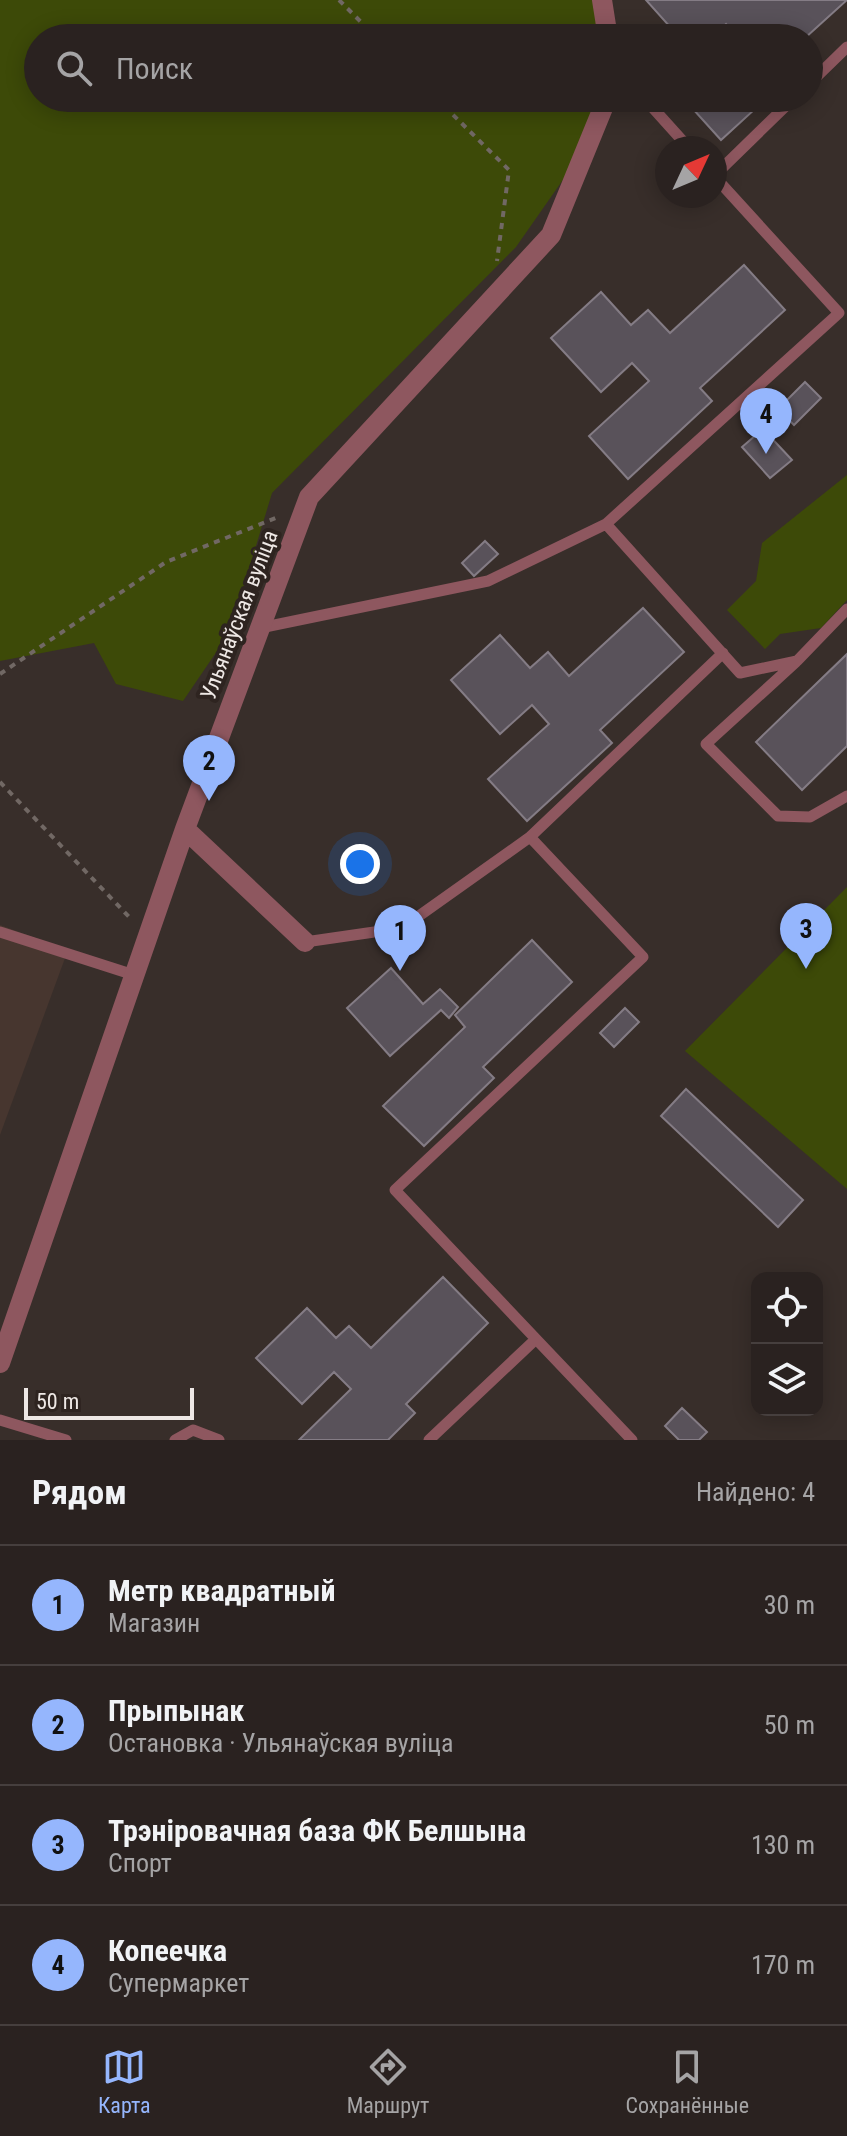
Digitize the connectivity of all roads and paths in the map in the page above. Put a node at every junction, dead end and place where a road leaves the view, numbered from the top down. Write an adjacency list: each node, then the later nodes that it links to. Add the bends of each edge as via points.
1 (339, 0): 3 (path)
2 (602, 0): 4 (street)
3 (363, 24)
4 (606, 24)
5 (847, 47): 6 (lane)
6 (823, 70)
7 (450, 112): 14 (path, via 509,170)
8 (601, 112): 14 (street, Ульянаўская вуліца, via 551,235)
9 (657, 112): 11 (lane)
10 (780, 112): 12 (lane)
11 (678, 136)
12 (727, 164)
13 (727, 189): 16 (lane, via 839,313)
14 (493, 298): 15 (street, Ульянаўская вуліца)
15 (306, 505): 18 (street, Ульянаўская вуліца); 21 (path, via 166,562)
16 (606, 524): 18 (lane, via 488,581); 19 (lane)
17 (847, 609): 20 (lane)
18 (260, 628): 24 (street, Ульянаўская вуліца)
19 (723, 653): 20 (lane, via 740,673); 25 (lane)
20 (797, 661): 23 (lane, via 706,744 778,816 810,817)
21 (0, 674)
22 (0, 782): 27 (path)
23 (847, 796)
24 (185, 829): 27 (street, Ульянаўская вуліца); 28 (street)
25 (530, 837): 28 (lane, via 402,928); 30 (lane, via 643,957 395,1190)
26 (0, 932): 29 (lane)
27 (148, 936): 29 (street, Ульянаўская вуліца)
28 (305, 942)
29 (134, 975): 31 (street, Ульянаўская вуліца)
30 (536, 1339): 36 (lane); 37 (lane)
31 (2, 1350)
32 (0, 1420): 33 (lane)
33 (66, 1440)
34 (175, 1440): 35 (lane, via 193,1430)
35 (219, 1440)
36 (429, 1440)
37 (632, 1440)

